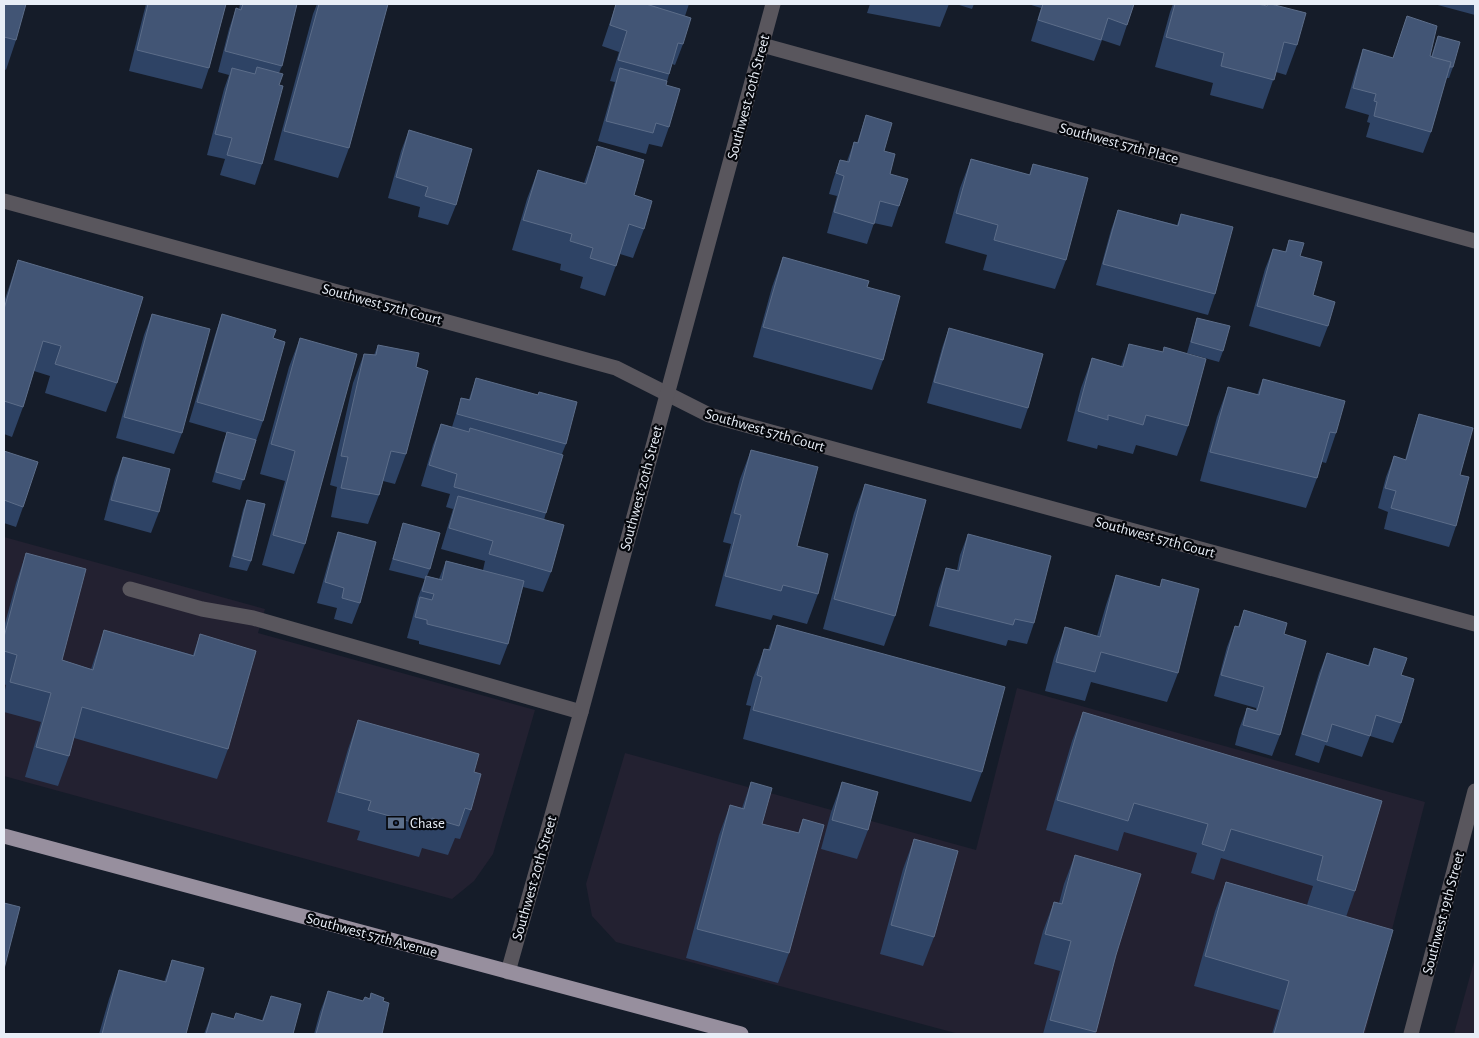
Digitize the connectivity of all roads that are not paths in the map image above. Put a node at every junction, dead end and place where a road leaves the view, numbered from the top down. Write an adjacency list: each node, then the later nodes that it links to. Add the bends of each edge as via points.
1 (774, 4): 2 (street, Southwest 20th Street)
2 (762, 45): 4 (street, Southwest 57th Place); 5 (street, Southwest 20th Street)
3 (4, 201): 5 (street, Southwest 57th Court, via 616,368)
4 (1475, 241)
5 (667, 394): 7 (street, Southwest 57th Court, via 709,415); 8 (street, Southwest 20th Street)
6 (130, 589): 8 (street, via 202,609 253,618)
7 (1475, 624)
8 (581, 712): 11 (street, Southwest 20th Street)
9 (1475, 791): 13 (street, Southwest 19th Street)
10 (4, 836): 11 (main road, Southwest 57th Avenue)
11 (508, 972): 12 (main road, Southwest 57th Avenue)
12 (741, 1034)
13 (1411, 1034)

